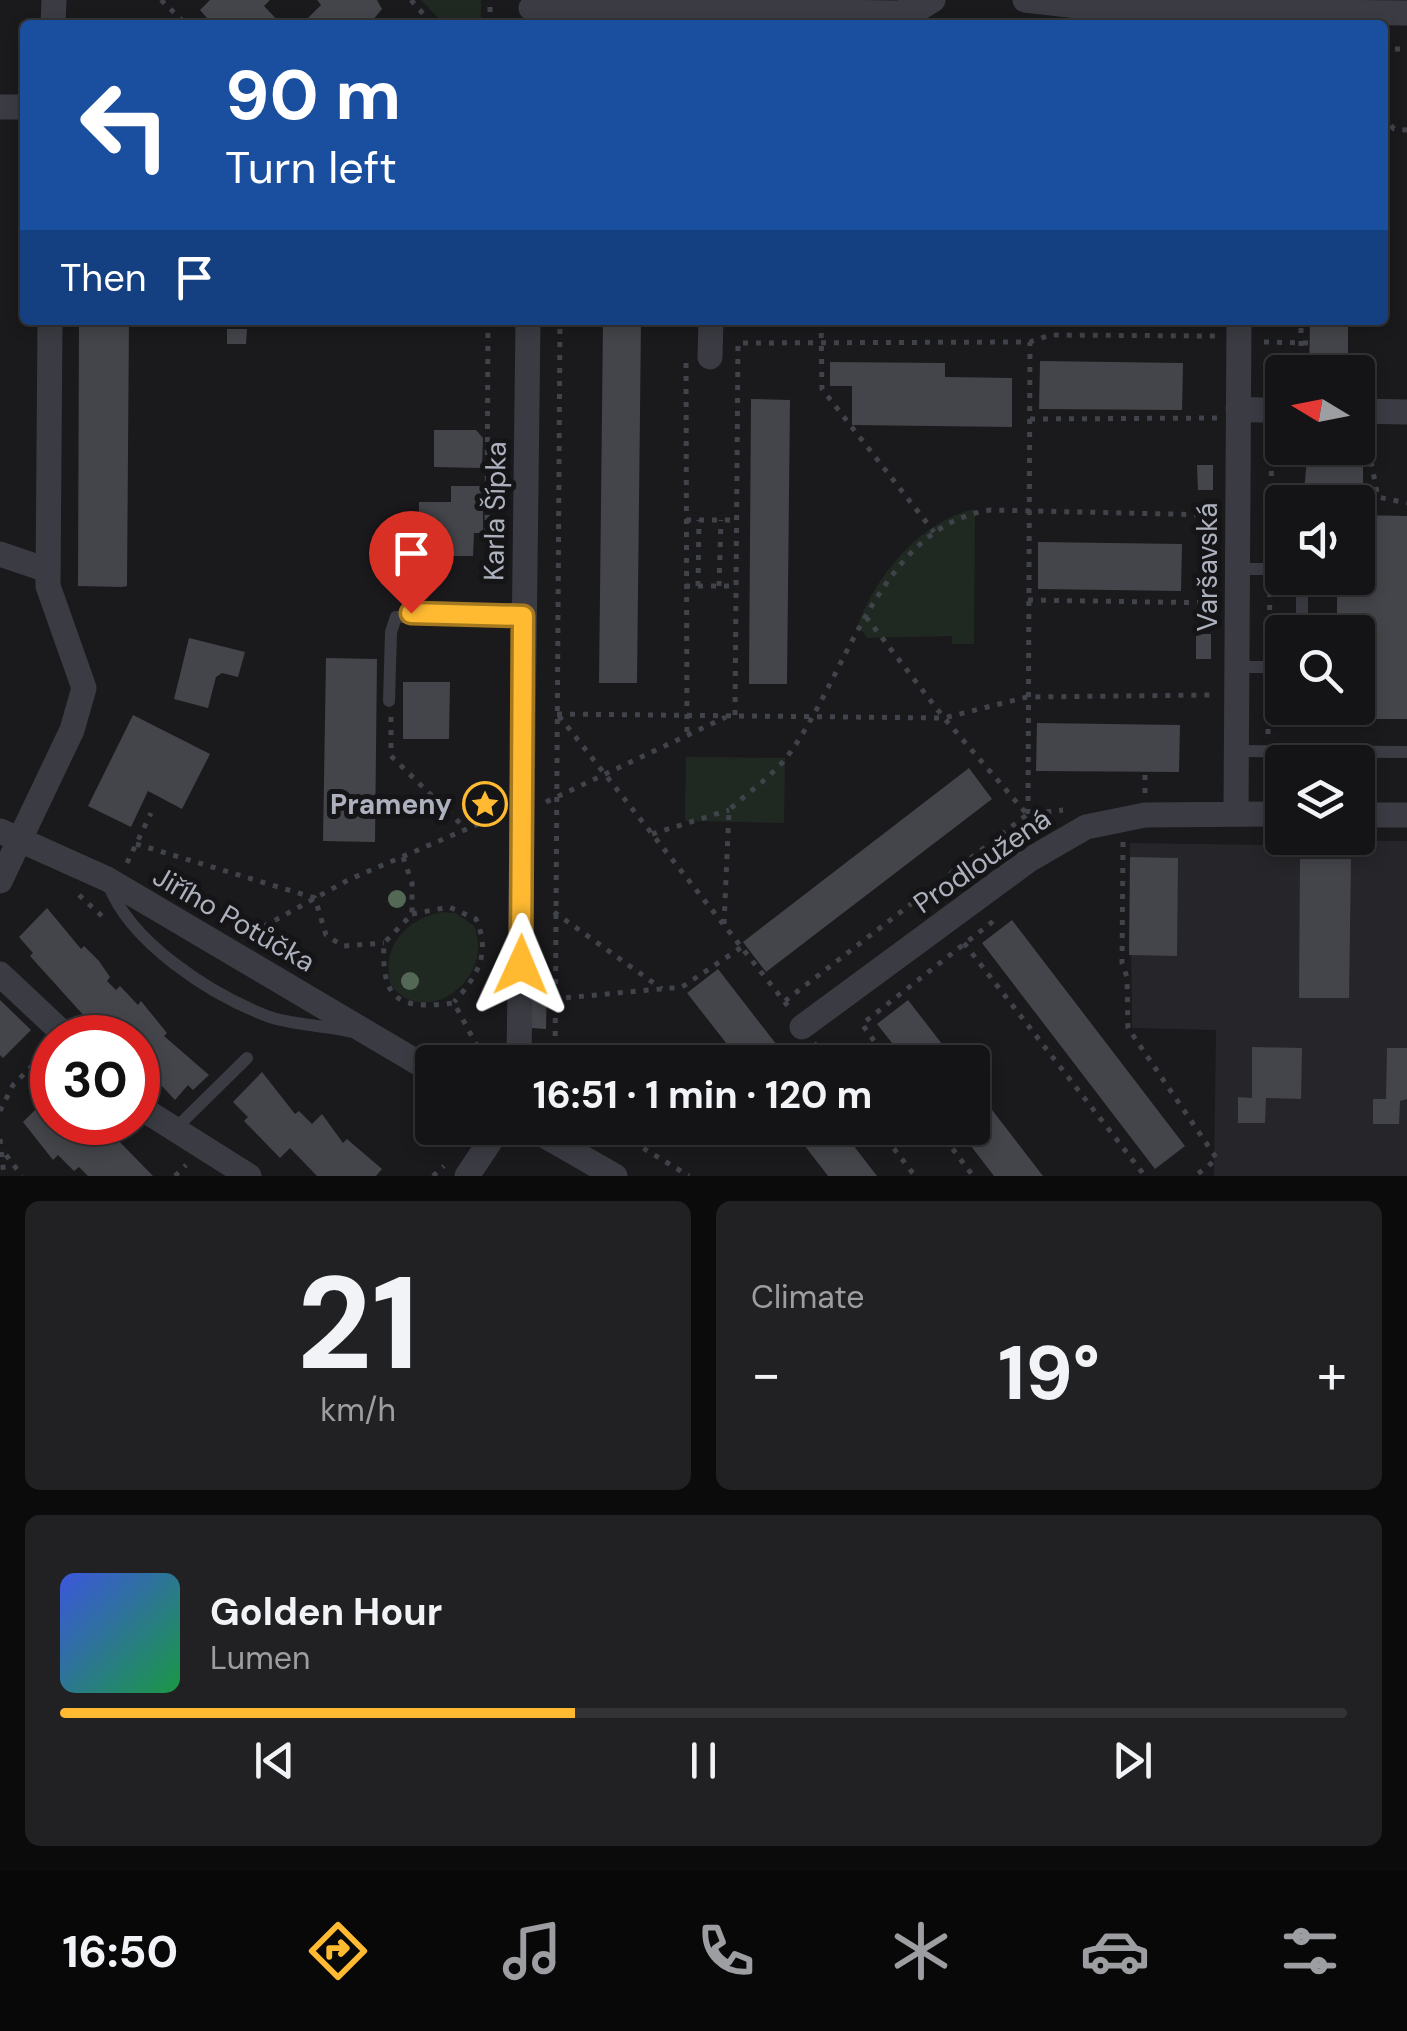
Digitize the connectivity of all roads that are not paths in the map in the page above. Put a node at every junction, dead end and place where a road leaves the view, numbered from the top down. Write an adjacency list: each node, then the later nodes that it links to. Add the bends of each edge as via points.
1 (932, 0): 3 (street, via 897,13)
2 (1026, 0): 4 (street, via 1113,10)
3 (531, 11)
4 (1243, 12): 5 (street)
5 (1407, 14)
6 (50, 325): 18 (street)
7 (528, 325): 19 (street, Karla Šípka)
8 (709, 325): 10 (street)
9 (1238, 325): 13 (street, Varšavská)
10 (698, 358)
11 (1265, 412): 13 (street)
12 (1407, 412): 14 (street)
13 (1228, 414): 16 (street, Varšavská)
14 (1375, 417)
15 (0, 554): 18 (street)
16 (1237, 569): 17 (lane); 21 (street, Varšavská)
17 (1265, 569)
18 (47, 570): 29 (street, via 52,604 84,688 77,720)
19 (523, 616): 22 (lane, via 396,617); 35 (street, Karla Šípka)
20 (1265, 667): 21 (lane)
21 (1237, 668): 23 (street, Varšavská)
22 (390, 701)
23 (1236, 751): 24 (lane); 25 (street, Varšavská)
24 (1407, 752)
25 (1236, 814): 26 (street, Prodloužená); 34 (street, Prodloužená, via 1124,816 1086,827 1029,860)
26 (1265, 814)
27 (1375, 815): 28 (street)
28 (1407, 815)
29 (10, 835): 30 (street, Jiřího Potůčka); 31 (street)
30 (115, 875): 36 (street, Jiřího Potůčka); 36 (lane, via 116,904 175,964 267,1016 362,1035)
31 (0, 881)
32 (0, 974): 33 (street)
33 (44, 1015)
34 (802, 1026)
35 (519, 1045)
36 (401, 1052): 38 (street, Jiřího Potůčka)
37 (246, 1058): 40 (lane)
38 (415, 1060)
39 (160, 1122): 40 (street)
40 (173, 1132): 43 (street)
41 (488, 1145): 44 (street)
42 (560, 1145): 45 (street)
43 (249, 1176)
44 (467, 1176)
45 (614, 1176)

